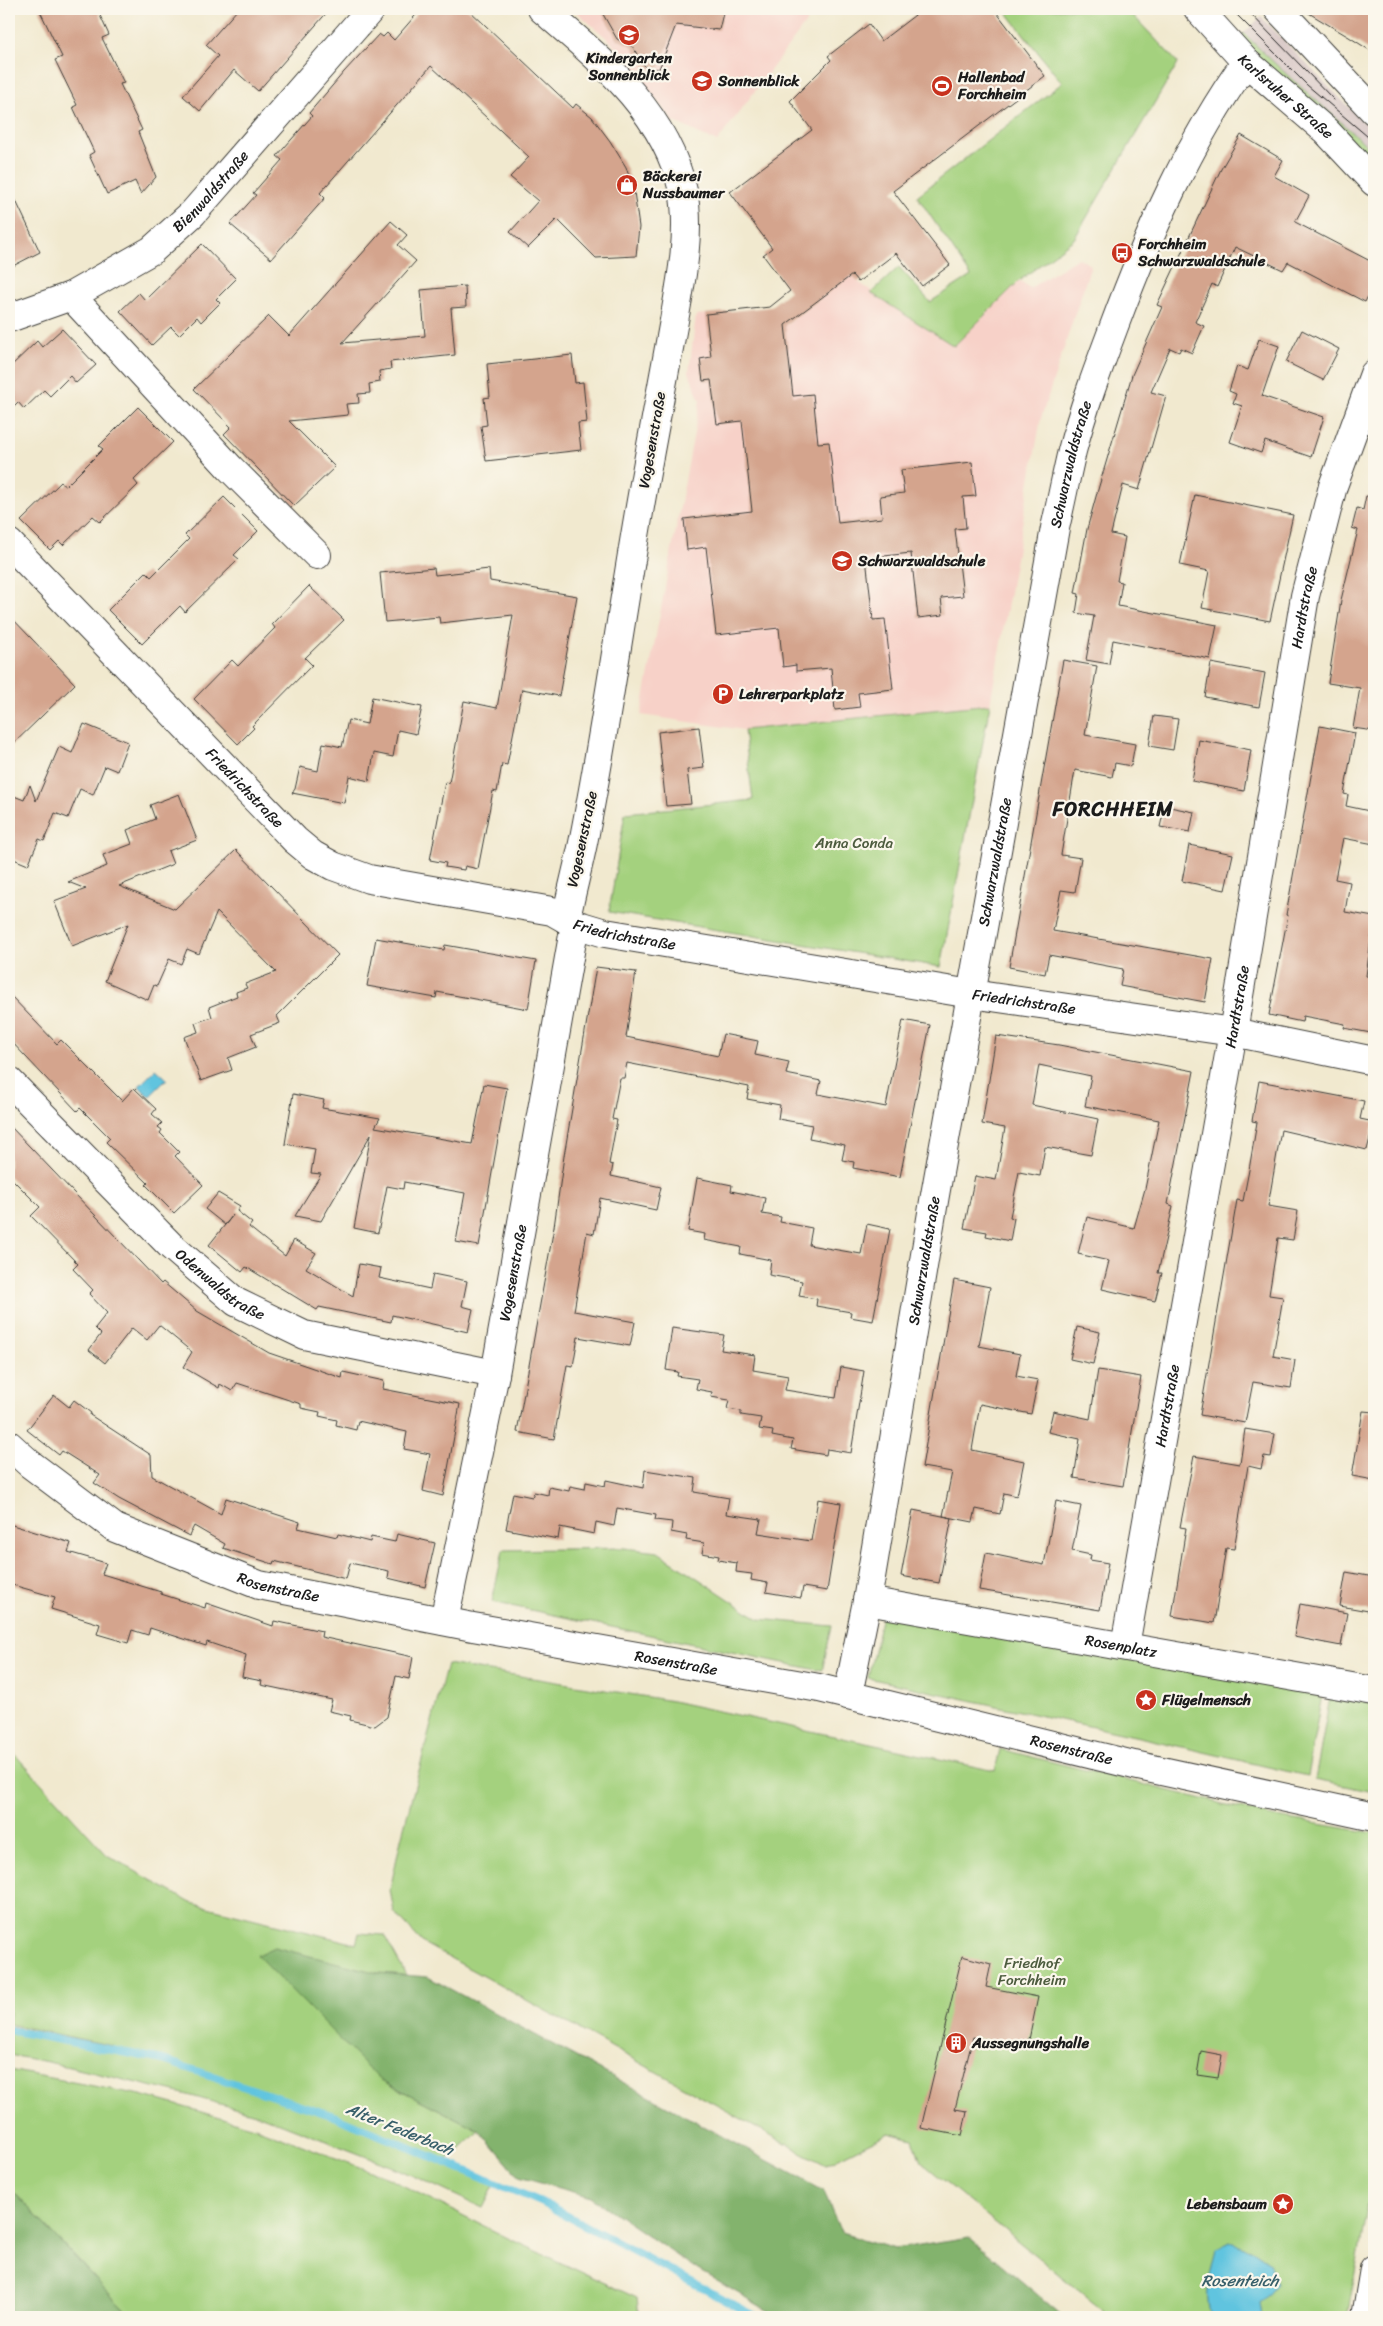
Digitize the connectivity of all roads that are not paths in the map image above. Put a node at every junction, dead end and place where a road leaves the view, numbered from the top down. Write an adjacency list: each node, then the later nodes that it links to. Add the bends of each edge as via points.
1 (371, 9): 8 (street, Bienwaldstraße, via 193,213 152,250)
2 (542, 9): 13 (street, Vogesenstraße, via 609,67 654,123 682,190 685,210 677,307 641,499)
3 (1198, 9): 5 (street, Karlsruher Straße)
4 (1278, 9): 6 (street)
5 (1246, 62): 7 (street, Karlsruher Straße, via 1326,131); 14 (street, Schwarzwaldstraße, via 1226,90 1176,178 1130,284 1072,450)
6 (1374, 111)
7 (1374, 182)
8 (71, 296): 9 (street, Bienwaldstraße); 12 (street, via 230,468)
9 (9, 318)
10 (1374, 374): 15 (street, Hardtstraße, via 1333,486 1305,596)
11 (9, 543): 13 (street, Friedrichstraße, via 313,856 369,879 552,911)
12 (317, 554)
13 (570, 921): 14 (street, Friedrichstraße, via 606,933); 18 (street, Vogesenstraße)
14 (971, 994): 15 (street, Friedrichstraße); 20 (street, Schwarzwaldstraße)
15 (1233, 1032): 16 (street, Friedrichstraße); 22 (street, Hardtstraße)
16 (1374, 1061)
17 (9, 1082): 18 (street, Odenwaldstraße, via 171,1246 236,1302 304,1335)
18 (495, 1374): 21 (street, Vogesenstraße)
19 (9, 1445): 21 (street, Rosenstraße, via 115,1528 259,1585)
20 (867, 1601): 22 (street, Rosenplatz); 24 (street, Schwarzwaldstraße)
21 (444, 1621): 24 (street, Rosenstraße)
22 (1125, 1646): 23 (street, Rosenplatz)
23 (1374, 1691)
24 (848, 1695): 25 (street, Rosenstraße, via 1134,1764)
25 (1374, 1817)
26 (1374, 2269): 27 (street)
27 (1366, 2317)

